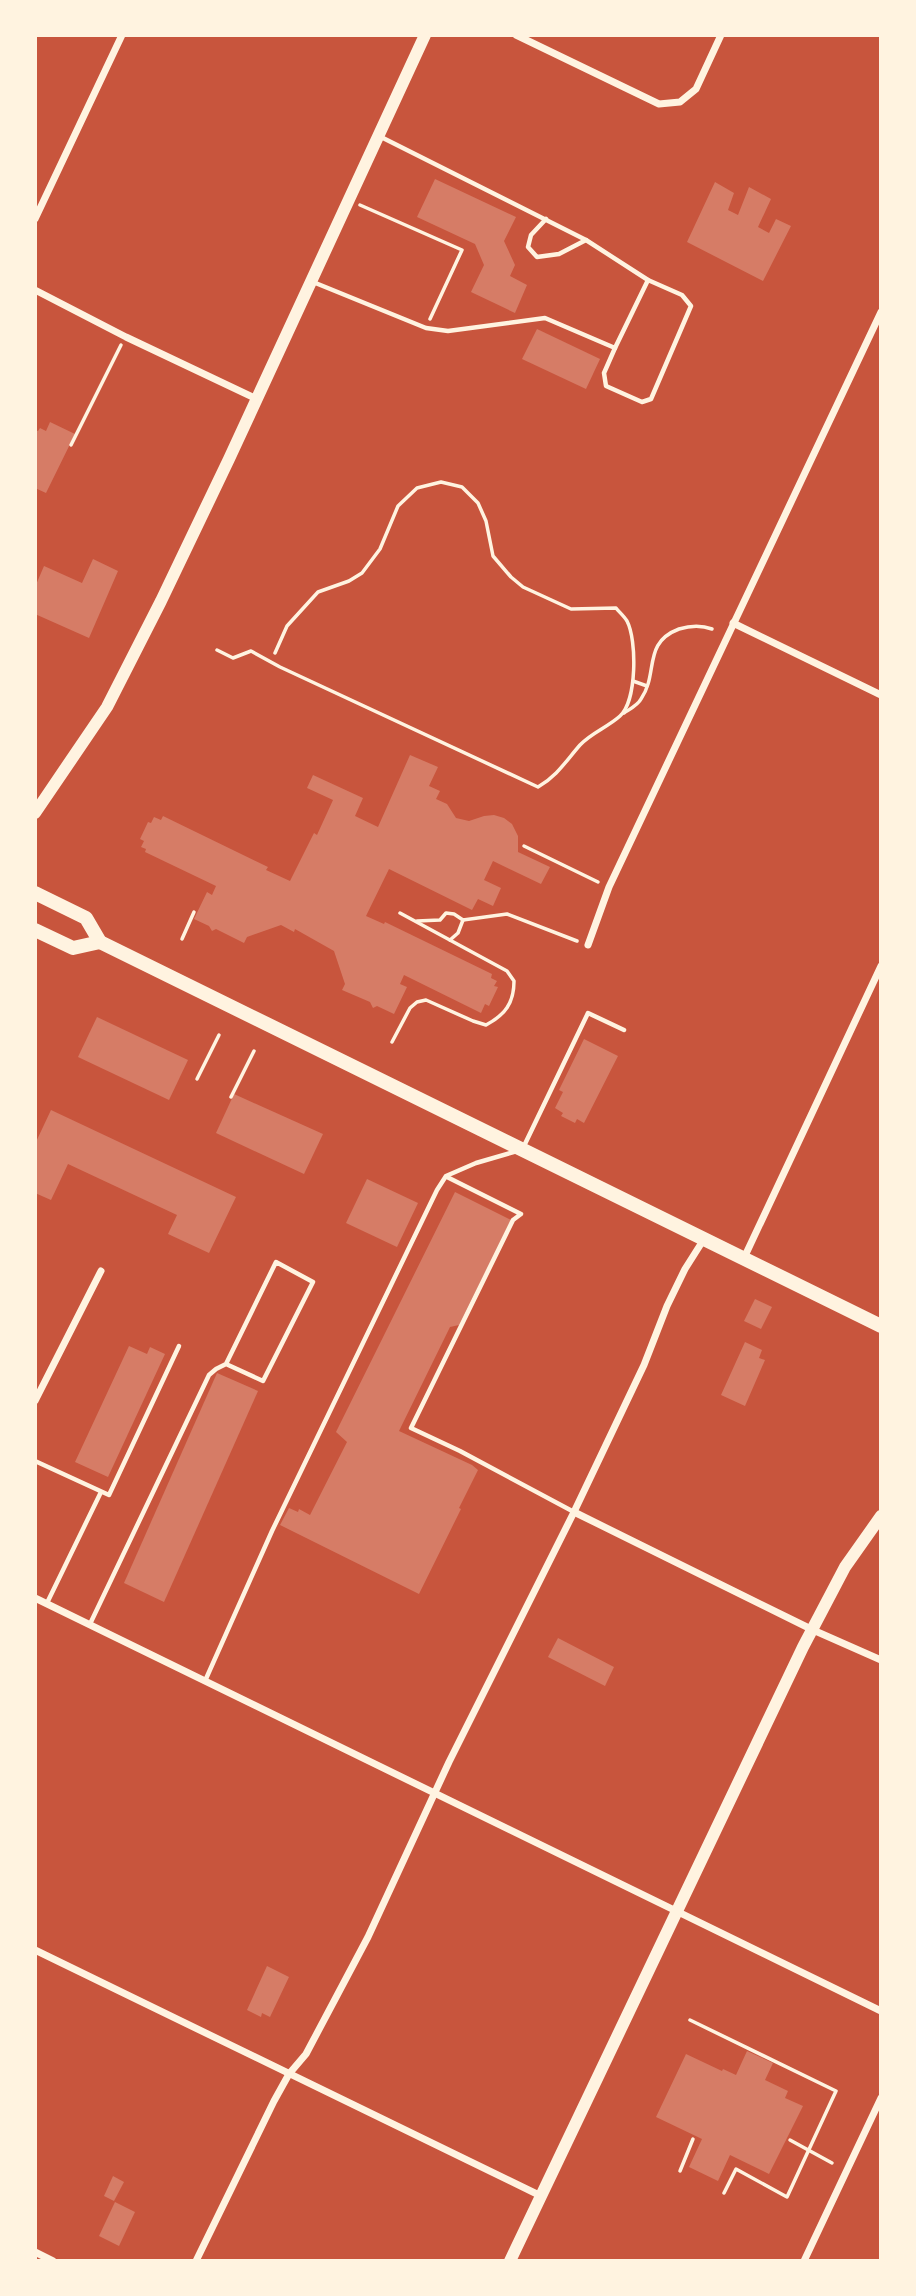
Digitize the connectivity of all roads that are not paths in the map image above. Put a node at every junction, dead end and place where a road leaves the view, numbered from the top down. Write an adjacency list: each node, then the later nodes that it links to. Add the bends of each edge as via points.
1 (122, 35): 6 (street)
2 (425, 35): 5 (main road)
3 (516, 35): 4 (street, via 659,104 680,102 696,89)
4 (721, 35)
5 (379, 136): 7 (lane); 10 (main road)
6 (35, 219)
7 (546, 219): 8 (lane); 8 (lane, via 531,235 528,247 537,257 559,254)
8 (586, 240): 9 (lane)
9 (648, 280): 13 (lane); 13 (lane, via 682,295 691,306 651,399 642,402 606,386 604,373)
10 (312, 281): 13 (lane, via 426,328 448,331 545,318); 14 (main road)
11 (35, 290): 14 (street)
12 (881, 312): 15 (street)
13 (615, 348)
14 (257, 399): 17 (main road, via 107,707)
15 (733, 623): 16 (street); 21 (street, via 609,887)
16 (881, 695)
17 (35, 813)
18 (35, 893): 20 (main road, via 86,918)
19 (35, 930): 20 (main road, via 73,948)
20 (100, 942): 24 (main road)
21 (588, 946)
22 (881, 966): 27 (street)
23 (624, 1030): 24 (lane, via 587,1013)
24 (522, 1149): 25 (lane); 26 (main road)
25 (446, 1177): 35 (lane, via 521,1214 513,1220 411,1429); 42 (lane, via 278,1519)
26 (704, 1239): 27 (main road); 35 (street, via 667,1306)
27 (744, 1258): 29 (main road)
28 (101, 1270): 32 (street)
29 (881, 1326)
30 (179, 1346): 34 (lane, via 109,1495)
31 (226, 1364): 31 (lane, via 262,1381 313,1282 276,1262); 39 (lane, via 209,1375)
32 (35, 1401)
33 (35, 1461): 34 (lane)
34 (101, 1492): 38 (lane)
35 (574, 1512): 40 (street); 43 (street)
36 (881, 1516): 40 (main road, via 845,1567)
37 (35, 1598): 38 (street)
38 (47, 1604): 39 (street)
39 (90, 1625): 42 (street)
40 (813, 1630): 41 (street); 44 (main road)
41 (881, 1660)
42 (205, 1682): 43 (street)
43 (435, 1794): 44 (street); 47 (street, via 368,1937 306,2054)
44 (678, 1912): 46 (street); 49 (main road)
45 (35, 1950): 47 (street)
46 (881, 2011)
47 (289, 2074): 49 (street); 52 (street)
48 (881, 2098): 54 (street)
49 (541, 2196): 53 (main road)
50 (35, 2252): 51 (street)
51 (53, 2261)
52 (196, 2261)
53 (510, 2261)
54 (804, 2261)

